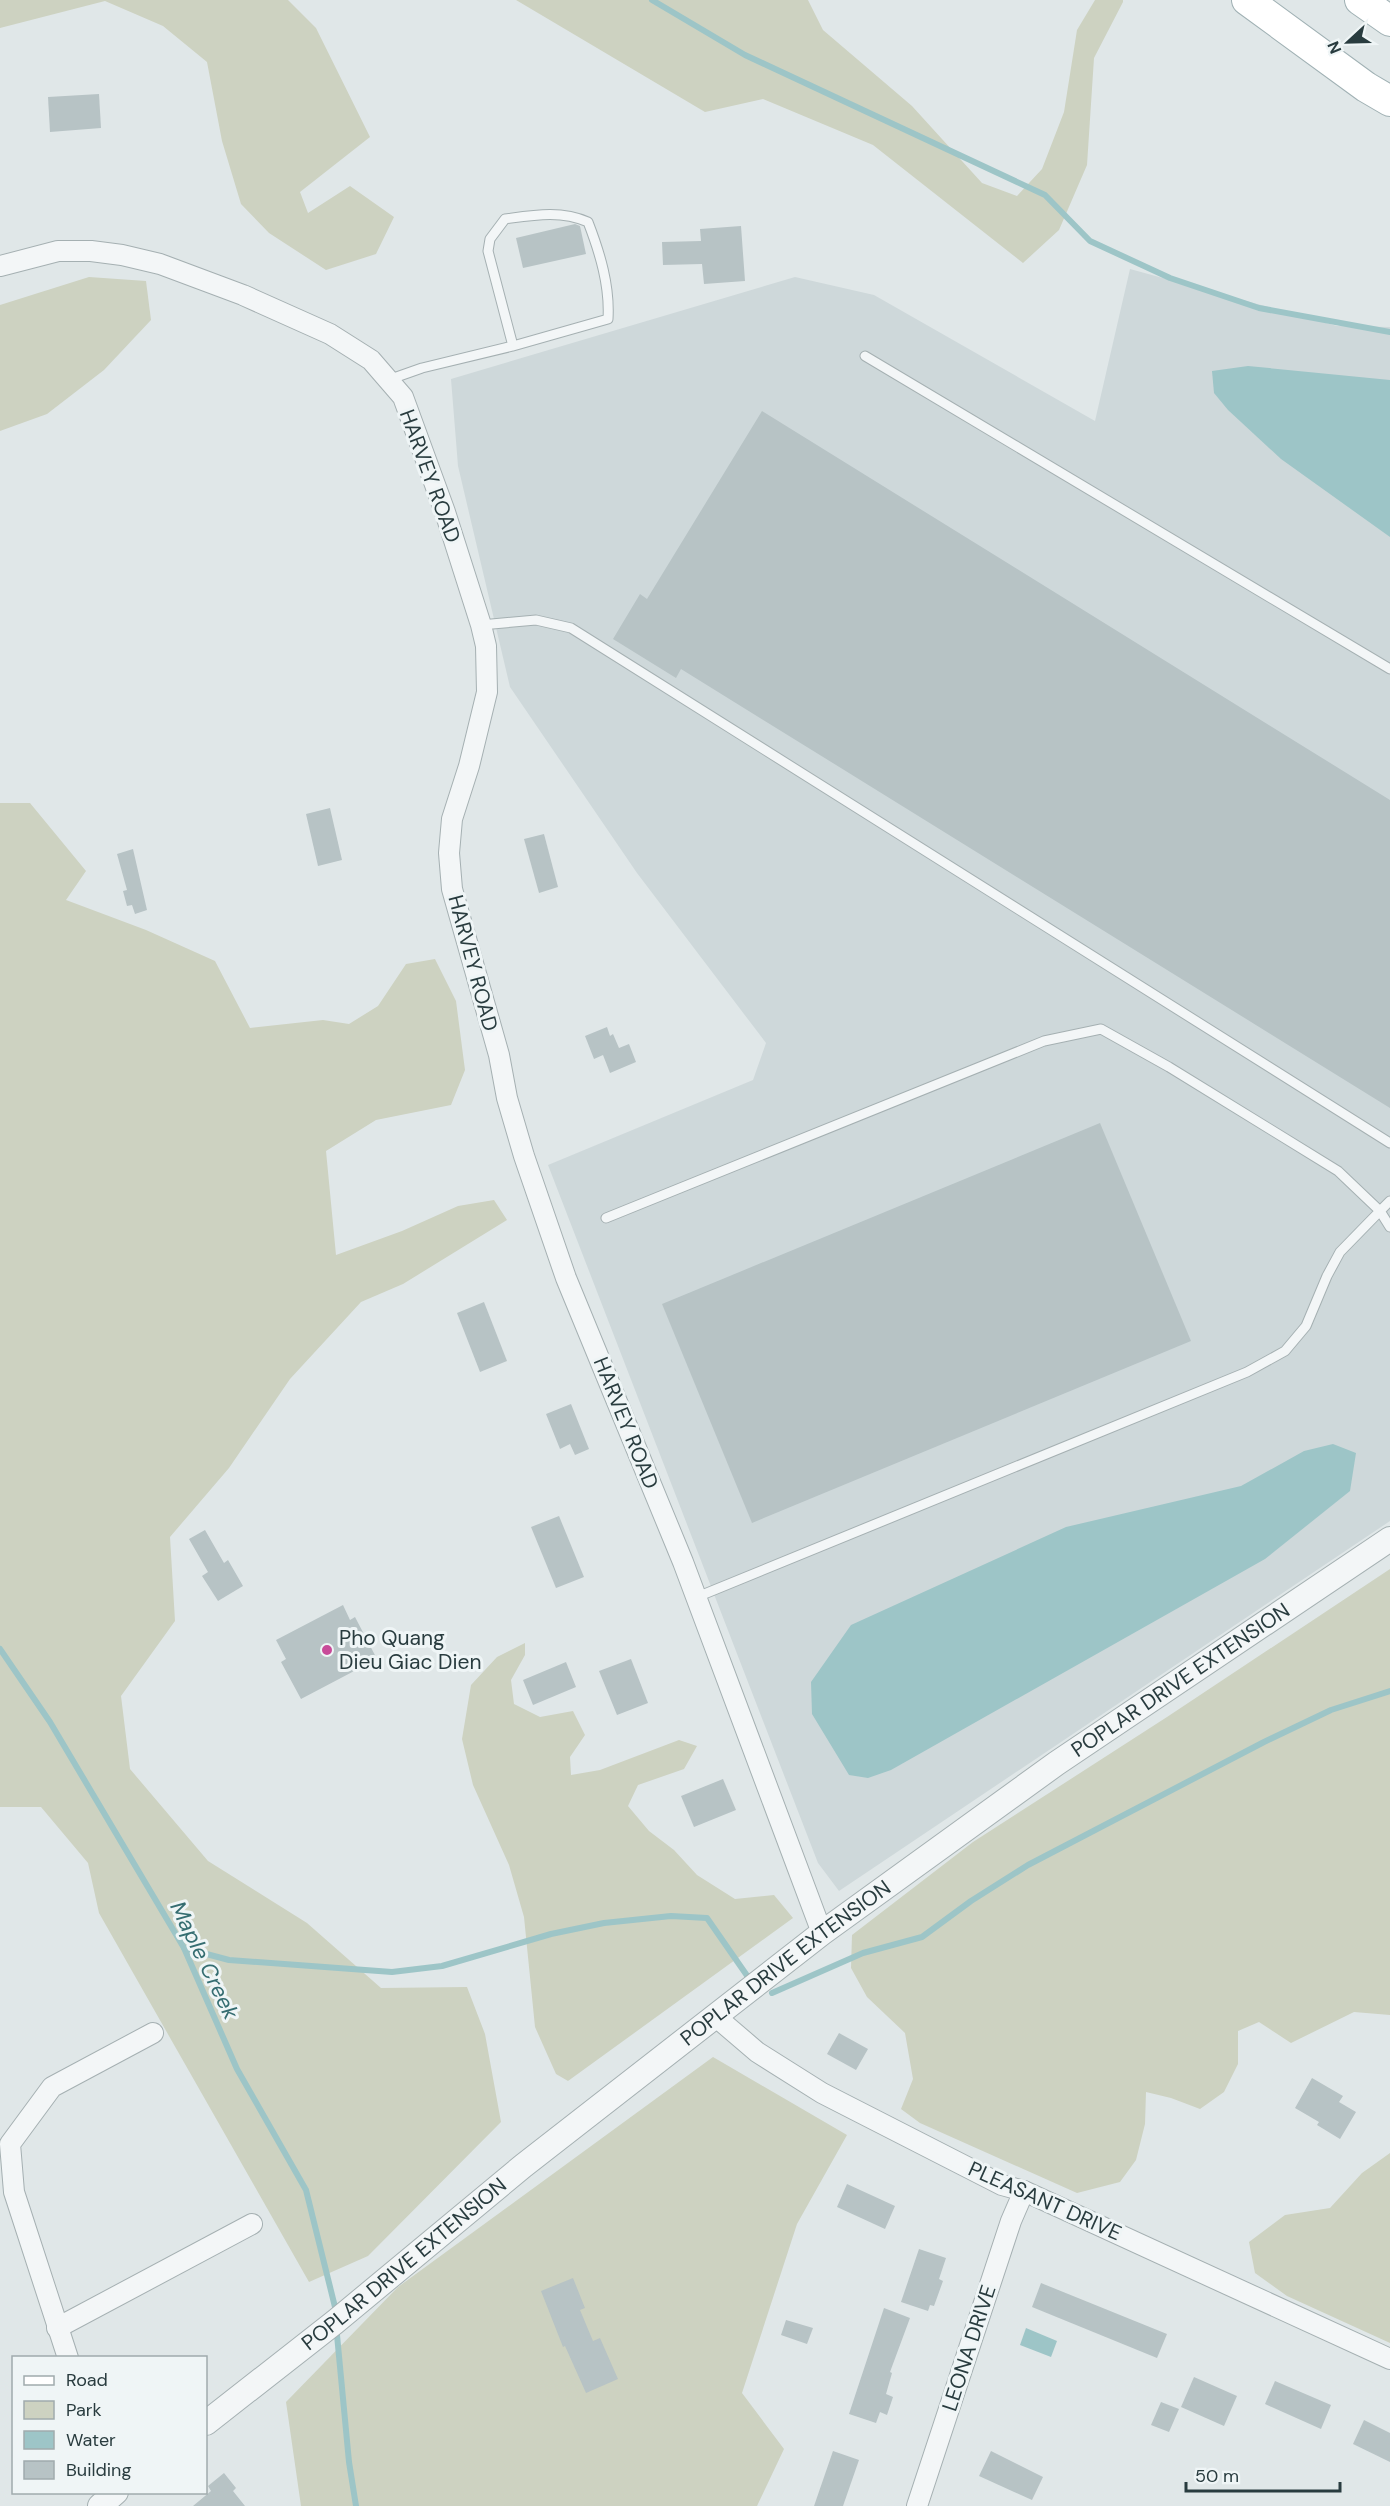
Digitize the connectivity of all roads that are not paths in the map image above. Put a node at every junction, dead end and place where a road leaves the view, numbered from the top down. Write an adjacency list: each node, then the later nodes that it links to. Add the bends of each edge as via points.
1 (1247, 0): 4 (main road)
2 (1360, 0): 3 (main road)
3 (1390, 21)
4 (1390, 102)
5 (0, 266): 8 (street, HARVEY ROAD, via 58,251 122,255 159,264 330,334 371,360)
6 (513, 346): 6 (lane, via 488,251 490,239 506,219 542,213 572,214 588,222 609,297 608,319); 8 (lane)
7 (865, 356): 10 (lane)
8 (388, 380): 9 (street, HARVEY ROAD, via 402,397)
9 (481, 625): 11 (lane, via 536,620 571,628); 17 (street, HARVEY ROAD, via 486,646 487,692 452,819 452,889 499,1055 507,1098 566,1278)
10 (1390, 669)
11 (1390, 1143)
12 (1390, 1201): 13 (lane)
13 (1380, 1211): 14 (lane, via 1338,1171 1101,1029 1044,1041); 15 (lane); 17 (lane, via 1340,1252 1306,1326 1285,1351 1247,1372)
14 (606, 1218)
15 (1390, 1227)
16 (1390, 1539): 18 (street, POPLAR DRIVE EXTENSION, via 1057,1763)
17 (697, 1597): 18 (street, HARVEY ROAD)
18 (822, 1933): 19 (street, POPLAR DRIVE EXTENSION)
19 (715, 2016): 21 (street, PLEASANT DRIVE, via 758,2052 822,2093 1002,2185); 26 (street, POPLAR DRIVE EXTENSION)
20 (153, 2033): 23 (street, via 52,2087 10,2144 14,2192)
21 (1024, 2191): 25 (street, PLEASANT DRIVE); 29 (street, LEONA DRIVE)
22 (252, 2224): 23 (street)
23 (57, 2328): 24 (street)
24 (67, 2356)
25 (1390, 2359)
26 (207, 2422)
27 (115, 2494): 28 (street)
28 (100, 2506)
29 (917, 2506)

